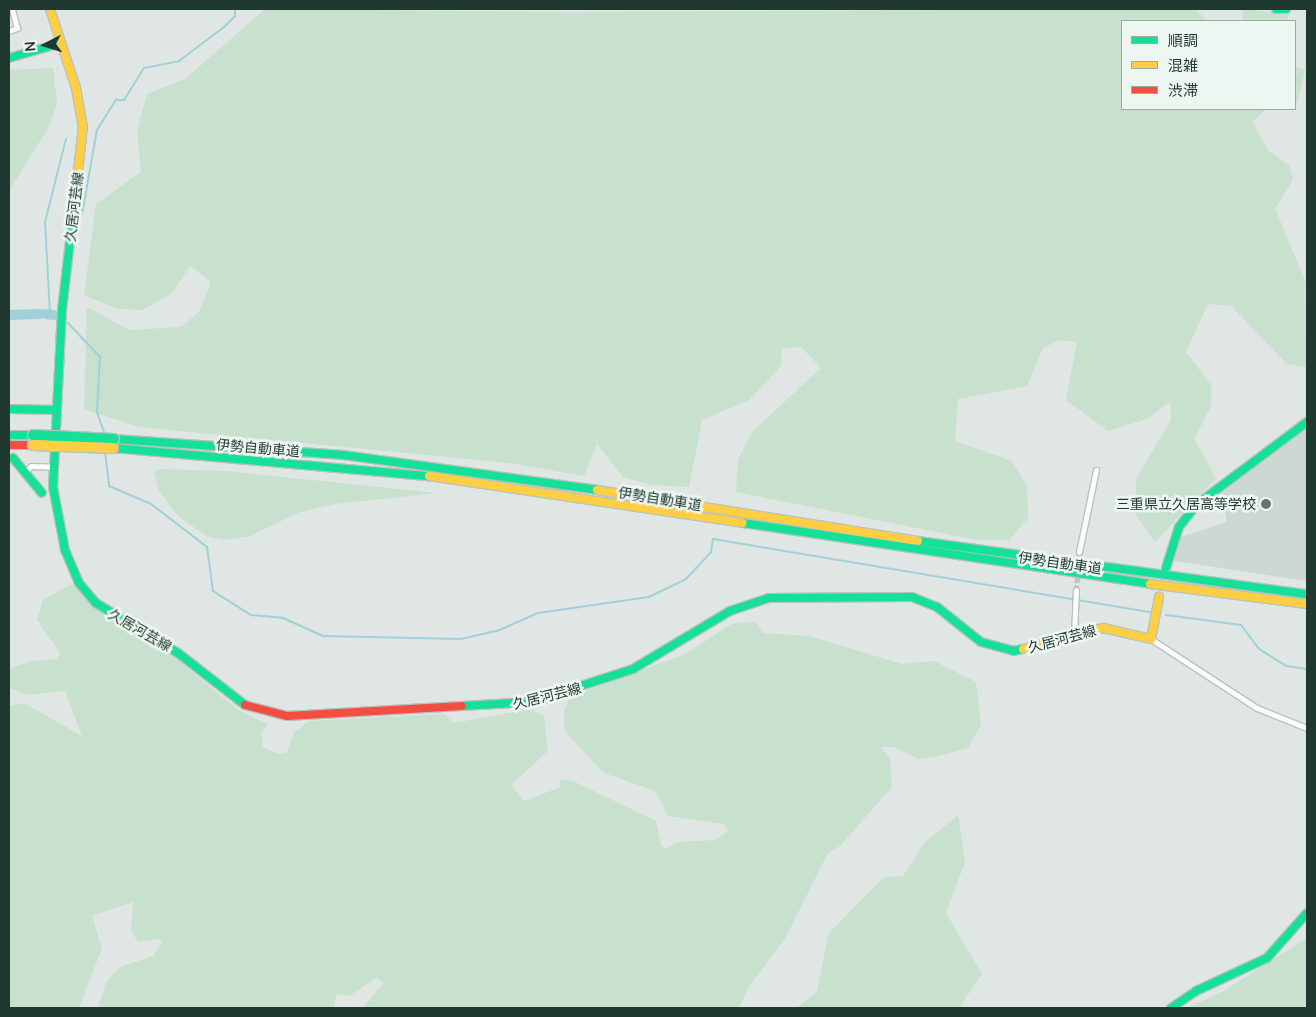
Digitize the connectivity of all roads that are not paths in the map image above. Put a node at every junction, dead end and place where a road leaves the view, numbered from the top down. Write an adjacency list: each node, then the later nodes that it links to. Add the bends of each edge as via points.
1 (12, 9): 5 (street, via 17,28)
2 (50, 9): 6 (main road, 久居河芸線)
3 (1276, 9): 4 (main road)
4 (1286, 9)
5 (9, 31)
6 (61, 43): 7 (main road); 9 (main road, 久居河芸線, via 83,126 62,310)
7 (9, 58)
8 (9, 409): 9 (main road)
9 (57, 410): 16 (main road, 久居河芸線)
10 (1307, 422): 21 (main road, via 1196,505 1180,527)
11 (9, 435): 12 (main road, 伊勢自動車道)
12 (33, 440): 13 (main road, 伊勢自動車道, bridge); 14 (main road, 伊勢自動車道)
13 (113, 443): 23 (main road, 伊勢自動車道, via 314,453 516,477 1035,560); 25 (main road, 伊勢自動車道, via 515,486 1034,569)
14 (9, 445)
15 (13, 458): 18 (main road)
16 (54, 467): 18 (street, via 31,466); 26 (main road, 久居河芸線, via 55,508 65,550 90,597 178,653 245,705 267,714 531,702 633,669 730,610 778,597 912,597 937,606 981,642 1007,650 1032,649)
17 (1096, 470): 20 (street)
18 (25, 472): 19 (main road)
19 (42, 493)
20 (1080, 552)
21 (1166, 568)
22 (1076, 590): 26 (street)
23 (1307, 594)
24 (1159, 597): 27 (main road)
25 (1307, 604)
26 (1074, 635): 27 (main road, 久居河芸線, via 1103,628)
27 (1151, 639): 28 (street, via 1257,708)
28 (1307, 728)
29 (1307, 912): 30 (main road, via 1267,958 1196,991)
30 (1171, 1008)

